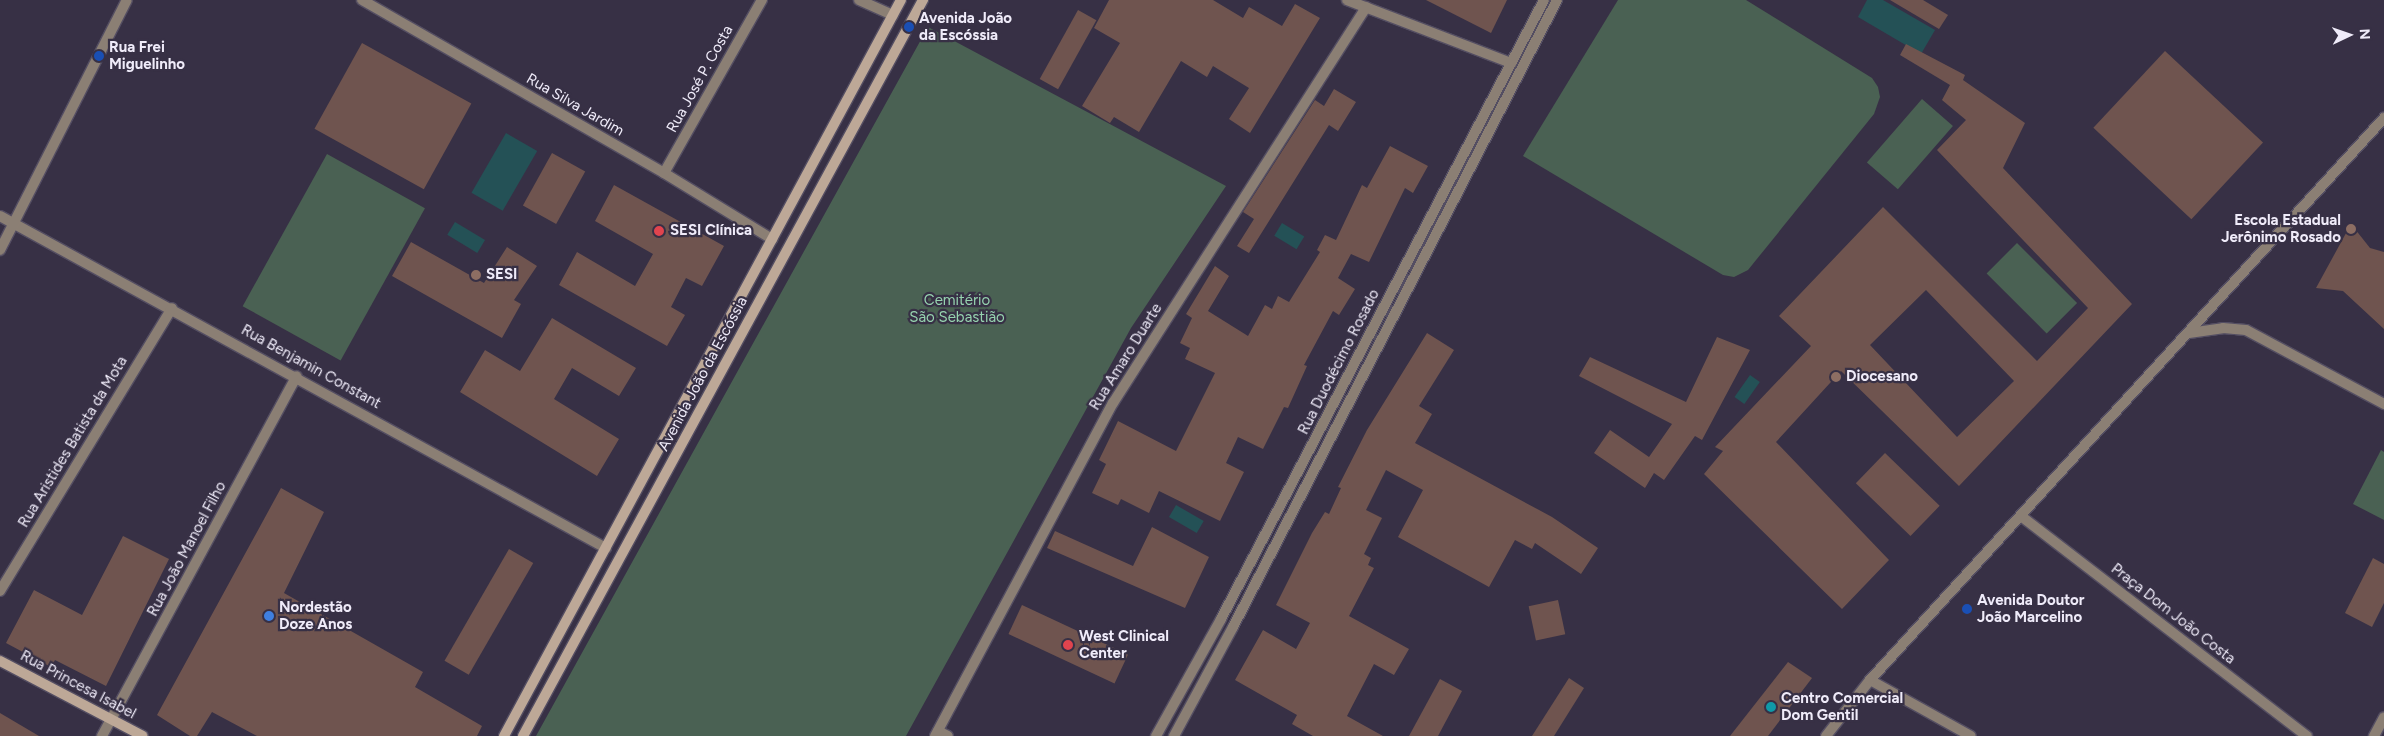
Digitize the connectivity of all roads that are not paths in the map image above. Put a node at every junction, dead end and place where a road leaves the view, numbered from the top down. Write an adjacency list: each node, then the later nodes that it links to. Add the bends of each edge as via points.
1 (127, 0): 16 (street)
2 (362, 0): 14 (street, Rua Silva Jardim)
3 (762, 0): 14 (street, Rua José P. Costa)
4 (859, 0): 11 (street)
5 (901, 0): 11 (main road, Avenida João da Escóssia)
6 (923, 0): 34 (main road, Avenida João da Escóssia)
7 (1347, 0): 10 (street)
8 (1544, 0): 12 (street, Rua Duodécimo Rosado)
9 (1556, 0): 37 (street, Rua Duodécimo Rosado)
10 (1366, 7): 12 (street); 30 (street, Rua Amaro Duarte, via 1113,403)
11 (893, 15): 17 (main road, Avenida João da Escóssia)
12 (1511, 63): 36 (street, Rua Duodécimo Rosado, via 1221,619)
13 (2384, 118): 20 (street)
14 (664, 173): 17 (street, Rua Silva Jardim)
15 (0, 216): 16 (street, Rua Benjamin Constant)
16 (14, 223): 18 (street); 19 (street, Rua Benjamin Constant)
17 (772, 239): 24 (main road, Avenida João da Escóssia)
18 (0, 250)
19 (172, 308): 21 (street, Rua Benjamin Constant); 25 (street, Rua Aristides Batista da Mota)
20 (2189, 333): 22 (street, via 2222,328 2246,330); 23 (street)
21 (297, 376): 24 (street, Rua Benjamin Constant); 29 (street, Rua João Manoel Filho)
22 (2384, 404)
23 (2021, 516): 27 (street); 40 (street, Praça Dom João Costa)
24 (606, 548): 33 (main road, Avenida João da Escóssia)
25 (0, 591)
26 (0, 660): 29 (main road, Rua Princesa Isabel)
27 (1870, 680): 38 (street); 39 (street)
28 (2384, 717): 41 (street)
29 (112, 719): 31 (street, Rua João Manoel Filho); 32 (main road, Rua Princesa Isabel)
30 (936, 733): 35 (street)
31 (102, 736)
32 (143, 736)
33 (504, 736)
34 (524, 736)
35 (948, 736)
36 (1156, 736)
37 (1174, 736)
38 (1826, 736)
39 (1971, 736)
40 (2306, 736)
41 (2374, 736)

